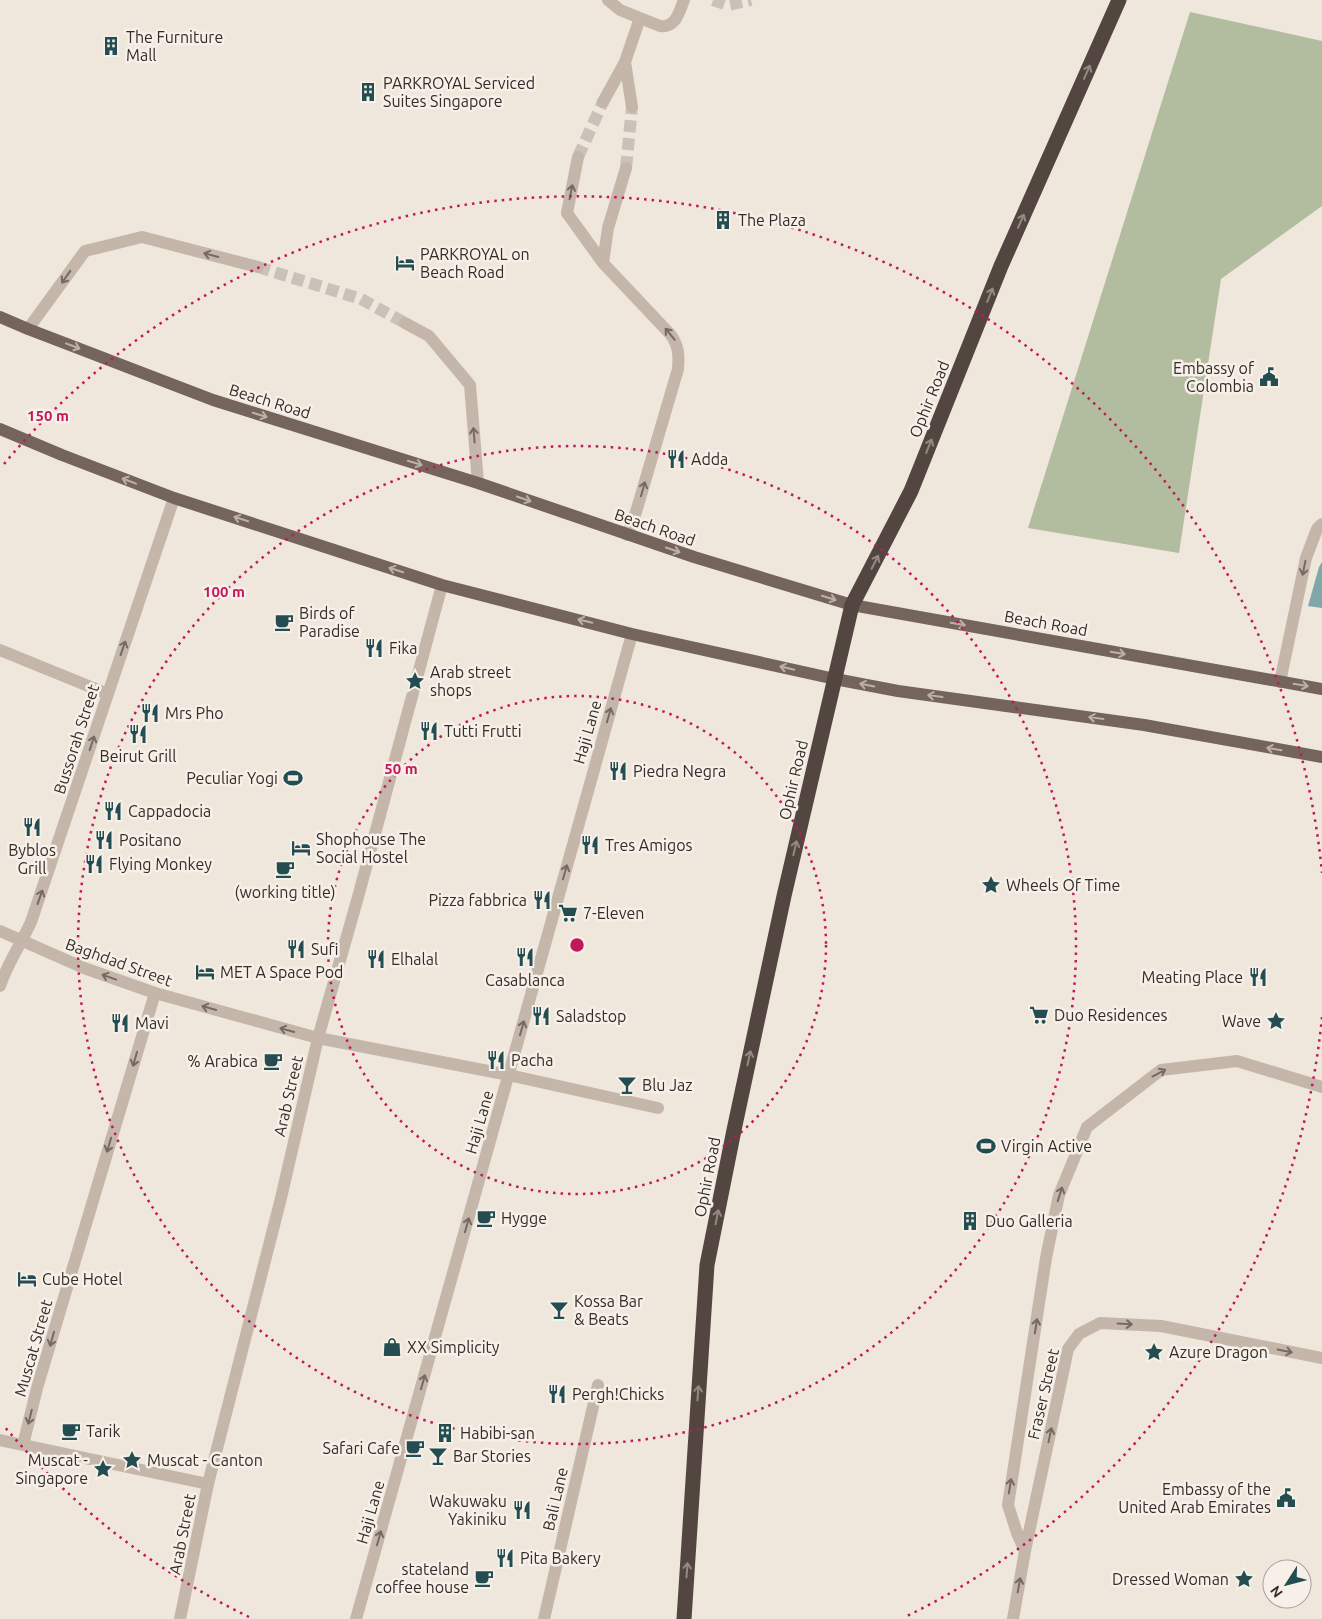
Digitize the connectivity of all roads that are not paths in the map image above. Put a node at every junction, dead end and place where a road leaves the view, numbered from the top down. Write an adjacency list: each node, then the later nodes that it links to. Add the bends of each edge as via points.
1 (608, 0): 4 (street, via 620,10)
2 (684, 0): 4 (street, via 672,25 660,26)
3 (1119, 0): 21 (highway, Ophir Road, one-way to 3, via 911,491 1001,266)
4 (640, 18): 5 (street)
5 (625, 62): 6 (street); 7 (street)
6 (602, 102)
7 (632, 107)
8 (578, 157): 10 (street, one-way to 8, via 567,213)
9 (626, 168): 10 (street, via 608,228)
10 (603, 263): 19 (street, one-way to 10, via 680,354 671,335)
11 (258, 268): 14 (street, one-way to 14, via 142,237 85,250)
12 (0, 317): 14 (main road, Beach Road)
13 (405, 323): 16 (street, one-way to 13, via 470,385 429,336)
14 (28, 329): 16 (main road, Beach Road, one-way to 16, via 213,400)
15 (0, 429): 17 (main road, one-way to 15)
16 (478, 483): 19 (main road, Beach Road, one-way to 19)
17 (174, 498): 20 (main road, one-way to 17); 27 (street, Bussorah Street, one-way to 17)
18 (1322, 524): 25 (street, one-way to 25, via 1306,558)
19 (627, 535): 21 (main road, Beach Road, one-way to 21)
20 (442, 585): 22 (main road, one-way to 20); 33 (street, Arab Street)
21 (852, 605): 24 (highway, Ophir Road); 25 (main road, Beach Road, one-way to 25)
22 (632, 634): 24 (main road, one-way to 22); 34 (street, Haji Lane, one-way to 22)
23 (0, 650): 27 (street)
24 (835, 680): 28 (main road, one-way to 24, via 1144,725); 46 (highway, Ophir Road, one-way to 24, via 707,1265 784,896)
25 (1280, 682): 26 (main road, Beach Road, one-way to 26)
26 (1322, 688)
27 (108, 694): 30 (street, Bussorah Street, one-way to 27)
28 (1322, 757)
29 (0, 931): 30 (street, Baghdad Street)
30 (22, 942): 31 (street, Bussorah Street); 32 (street, Baghdad Street, one-way to 30)
31 (0, 986)
32 (155, 993): 33 (street, Baghdad Street, one-way to 32); 40 (street, Muscat Street, one-way to 40)
33 (318, 1038): 34 (street, Baghdad Street); 41 (street, Arab Street, via 277,1216)
34 (509, 1075): 36 (street, Baghdad Street); 44 (street, Haji Lane, one-way to 34)
35 (1322, 1087): 42 (street, one-way to 35, via 1008,1505 1046,1258 1059,1195 1087,1127 1161,1070 1237,1061)
36 (658, 1108)
37 (1322, 1358): 42 (street, Fraser Street, one-way to 37, via 1068,1350 1079,1334 1100,1323 1161,1326)
38 (598, 1385): 45 (street, Bali Lane)
39 (0, 1440): 40 (street)
40 (23, 1445): 41 (street)
41 (208, 1484): 43 (street, Arab Street)
42 (1025, 1551): 47 (street, Fraser Street, one-way to 42)
43 (180, 1619)
44 (356, 1619)
45 (544, 1619)
46 (684, 1619)
47 (1013, 1619)

